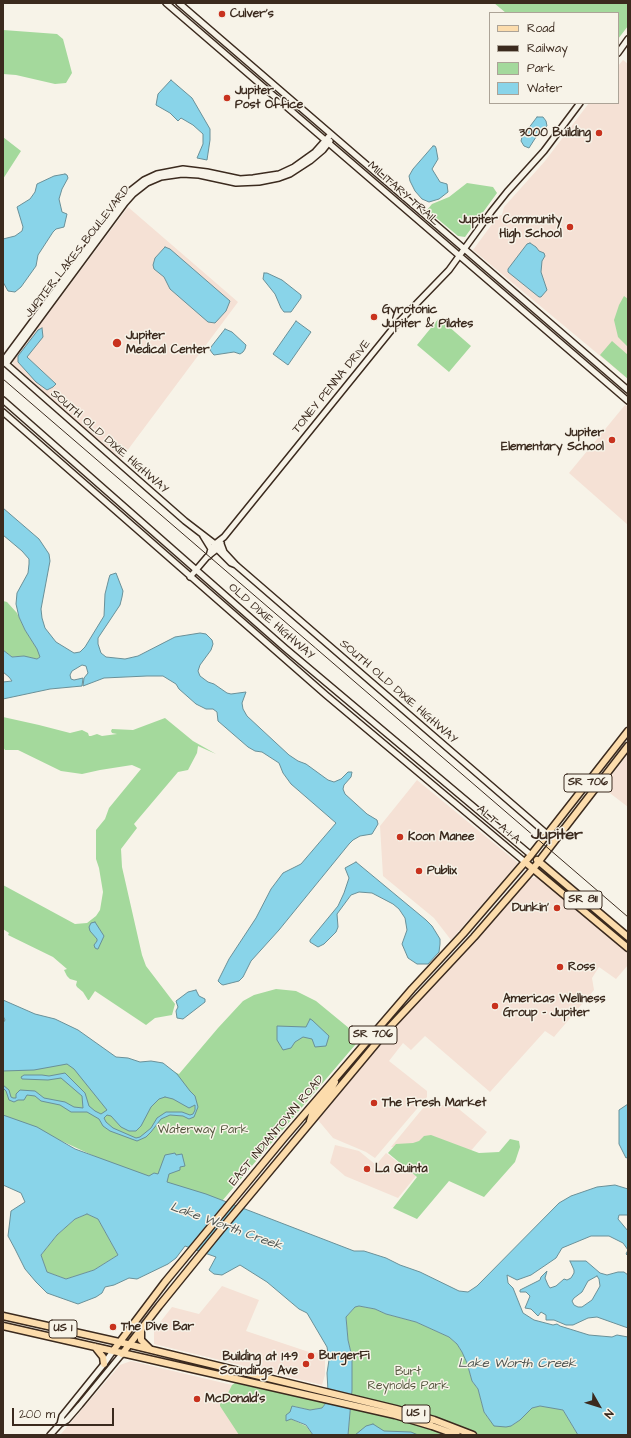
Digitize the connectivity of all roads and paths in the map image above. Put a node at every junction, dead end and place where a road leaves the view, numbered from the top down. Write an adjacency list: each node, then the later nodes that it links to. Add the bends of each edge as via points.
1 (166, 3): 7 (main road, MILITARY TRAIL)
2 (179, 3): 6 (main road, MILITARY TRAIL)
3 (628, 39): 4 (main road)
4 (619, 51)
5 (579, 104): 8 (main road, TONEY PENNA DRIVE)
6 (332, 135): 7 (main road, JUPITER LAKES BOULEVARD); 8 (main road, MILITARY TRAIL)
7 (327, 142): 9 (main road, MILITARY TRAIL); 10 (main road, JUPITER LAKES BOULEVARD, via 323,150 310,161 279,178 236,183 186,174 161,177 147,183 128,200)
8 (464, 248): 9 (main road, TONEY PENNA DRIVE); 11 (main road, MILITARY TRAIL)
9 (460, 256): 13 (main road, MILITARY TRAIL); 16 (main road, TONEY PENNA DRIVE, via 394,327)
10 (4, 362): 15 (main road, SOUTH OLD DIXIE HIGHWAY)
11 (628, 390)
12 (3, 400): 22 (main road, OLD DIXIE HIGHWAY / SR 811)
13 (628, 401)
14 (3, 412): 23 (main road, OLD DIXIE HIGHWAY / SR 811)
15 (203, 536): 18 (main road, SOUTH OLD DIXIE HIGHWAY); 19 (main road, SOUTH OLD DIXIE HIGHWAY)
16 (224, 536): 17 (main road, TONEY PENNA DRIVE); 18 (main road, TONEY PENNA DRIVE)
17 (221, 544): 18 (main road, TONEY PENNA DRIVE); 21 (main road, SOUTH OLD DIXIE HIGHWAY, via 224,552)
18 (216, 547): 19 (main road, TONEY PENNA DRIVE); 20 (main road, TONEY PENNA DRIVE); 21 (main road, SOUTH OLD DIXIE HIGHWAY)
19 (211, 550): 20 (main road, TONEY PENNA DRIVE)
20 (209, 556): 22 (main road, TONEY PENNA DRIVE)
21 (236, 565): 32 (main road, SOUTH OLD DIXIE HIGHWAY)
22 (196, 570): 23 (main road, TONEY PENNA DRIVE); 28 (main road, OLD DIXIE HIGHWAY / SR 811)
23 (190, 577): 30 (main road, OLD DIXIE HIGHWAY / SR 811)
24 (628, 731): 27 (main road, SR 706)
25 (628, 736): 29 (main road, via 612,756)
26 (628, 746): 29 (main road, SR 706)
27 (605, 761): 31 (main road, via 604,770 585,795); 32 (main road, SR 706)
28 (424, 764): 30 (main road); 33 (main road, OLD DIXIE HIGHWAY / SR 811)
29 (612, 767): 31 (main road, SR 706)
30 (428, 780): 35 (main road, ALT A-1-A / SR 811)
31 (581, 807): 34 (main road, SR 706)
32 (547, 834): 33 (main road, SR 706)
33 (531, 855): 34 (main road, ALT A-1-A / SR 811); 35 (main road, SR 706)
34 (538, 861): 36 (main road, SR 706); 39 (main road, ALT A-1-A / SR 811)
35 (525, 862): 36 (main road, ALT A-1-A / SR 811); 38 (main road, EAST INDIANTOWN ROAD / SR 706)
36 (533, 869): 37 (main road, ALT A-1-A / SR 811); 40 (main road, EAST INDIANTOWN ROAD / SR 706)
37 (592, 918): 39 (main road, via 604,921 620,936); 41 (main road, ALT A-1-A / SR 811)
38 (463, 934): 40 (main road); 42 (main road, EAST INDIANTOWN ROAD / SR 706)
39 (628, 938)
40 (470, 940): 43 (main road, EAST INDIANTOWN ROAD / SR 706, via 389,1028)
41 (628, 948)
42 (336, 1077): 43 (main road, via 334,1086 313,1112); 47 (main road, EAST INDIANTOWN ROAD / SR 706)
43 (310, 1122): 46 (main road, EAST INDIANTOWN ROAD / SR 706)
44 (3, 1316): 47 (main road, US 1)
45 (3, 1326): 49 (main road, US 1)
46 (142, 1329): 48 (main road, EAST INDIANTOWN ROAD / SR 706); 50 (main road, via 141,1340)
47 (119, 1342): 48 (main road, US 1); 51 (main road, EAST INDIANTOWN ROAD / SR 706)
48 (129, 1345): 50 (main road, US 1); 52 (main road, EAST INDIANTOWN ROAD / SR 706)
49 (96, 1347): 51 (main road, US 1); 53 (main road, via 103,1357)
50 (152, 1350): 54 (main road, US 1)
51 (113, 1351): 52 (main road, US 1); 53 (main road, EAST INDIANTOWN ROAD)
52 (122, 1354): 54 (main road, US 1); 56 (main road, EAST INDIANTOWN ROAD, via 67,1420)
53 (104, 1364): 56 (main road, EAST INDIANTOWN ROAD, via 62,1416)
54 (323, 1395): 55 (main road, US 1)
55 (357, 1403): 58 (main road, US 1); 59 (main road, US 1, via 415,1413)
56 (60, 1424): 57 (main road, EAST INDIANTOWN ROAD)
57 (50, 1435)
58 (457, 1435)
59 (473, 1435)

